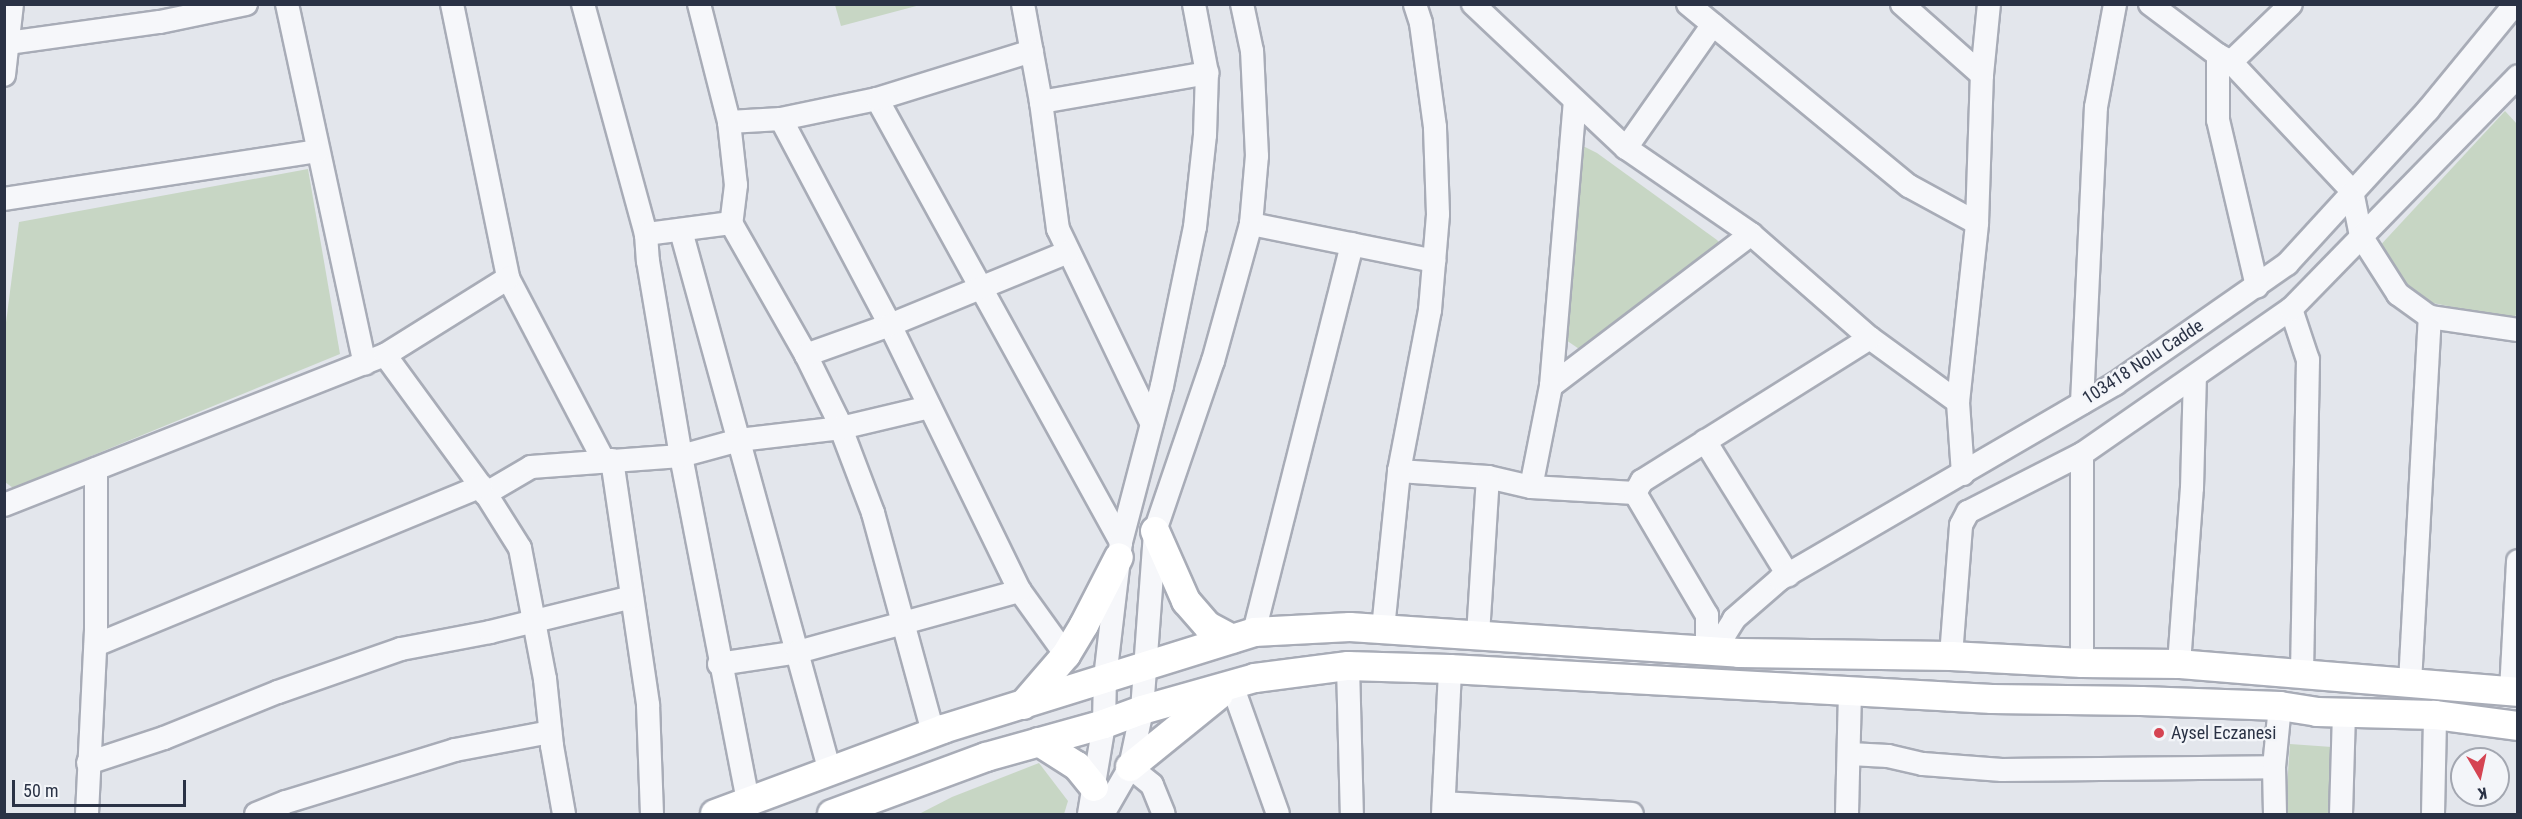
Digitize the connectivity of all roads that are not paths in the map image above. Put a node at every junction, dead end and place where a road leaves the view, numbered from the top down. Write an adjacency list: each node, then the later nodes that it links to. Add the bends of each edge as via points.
1 (246, 4): 20 (street, via 160,22)
2 (286, 4): 33 (street)
3 (452, 4): 46 (street)
4 (583, 4): 40 (street)
5 (699, 4): 31 (street)
6 (1023, 4): 21 (street)
7 (1194, 4): 23 (street)
8 (1242, 4): 38 (street, via 1252,51 1257,156)
9 (1415, 4): 45 (street, via 1435,127 1438,214)
10 (1473, 4): 28 (street)
11 (1688, 4): 19 (street)
12 (1902, 4): 25 (street)
13 (1989, 4): 25 (street)
14 (2115, 4): 59 (street, via 2096,107)
15 (2150, 4): 22 (street)
16 (2291, 4): 22 (street)
17 (2515, 4): 34 (street, 103418 Nolu Cadde, via 2428,110)
18 (8, 5): 20 (street)
19 (1713, 24): 32 (street); 37 (street, via 1909,186)
20 (8, 43): 24 (street)
21 (1032, 51): 27 (street); 29 (street)
22 (2224, 59): 34 (street); 47 (street, via 2218,120)
23 (1207, 73): 29 (street); 61 (street, via 1195,227)
24 (4, 75)
25 (1982, 75): 37 (street)
26 (2514, 87): 42 (street)
27 (878, 99): 30 (street); 48 (street)
28 (1575, 101): 32 (street); 57 (street)
29 (1041, 102): 44 (street, via 1058,229)
30 (781, 119): 31 (street); 51 (street)
31 (729, 122): 36 (street, via 736,184)
32 (1626, 148): 41 (street)
33 (317, 151): 35 (street); 55 (street)
34 (2352, 190): 42 (street); 47 (street, 103418 Nolu Cadde, via 2287,264)
35 (4, 199)
36 (731, 223): 39 (street); 54 (street)
37 (1977, 223): 58 (street)
38 (1251, 224): 43 (street); 76 (street, via 1213,361)
39 (681, 231): 40 (street); 63 (street)
40 (646, 234): 66 (street)
41 (1751, 234): 53 (street); 57 (street)
42 (2361, 236): 49 (street); 50 (street, via 2398,294)
43 (1352, 244): 45 (street); 86 (street)
44 (1068, 252): 48 (street); 61 (street)
45 (1434, 261): 69 (street, via 1430,310)
46 (508, 278): 55 (street); 67 (street)
47 (2258, 286): 59 (street, 103418 Nolu Cadde)
48 (983, 287): 51 (street); 77 (street)
49 (2291, 309): 56 (street); 98 (street, via 2308,360)
50 (2430, 317): 52 (street); 100 (street)
51 (890, 325): 54 (street); 60 (street)
52 (2517, 330)
53 (1870, 338): 58 (street); 64 (street)
54 (806, 355): 62 (street)
55 (375, 359): 68 (street); 73 (street)
56 (2195, 377): 65 (street); 94 (street, via 2192,488)
57 (1551, 386): 72 (street)
58 (1958, 402): 70 (street)
59 (2082, 403): 70 (street, 103418 Nolu Cadde)
60 (930, 407): 62 (street); 80 (street)
61 (1152, 424): 77 (street)
62 (841, 428): 63 (street); 83 (street, via 873,513)
63 (739, 440): 66 (street); 89 (street)
64 (1705, 441): 74 (street, via 1642,480); 79 (street)
65 (2082, 454): 91 (street, via 1968,512 1961,525); 92 (street)
66 (681, 456): 67 (street); 93 (street)
67 (608, 460): 73 (street, via 531,467); 81 (street)
68 (96, 469): 75 (street); 87 (street)
69 (1399, 471): 71 (street); 84 (street)
70 (1963, 474): 79 (street, 103418 Nolu Cadde)
71 (1488, 477): 72 (street); 85 (street)
72 (1531, 487): 74 (street)
73 (483, 490): 82 (street, via 520,548); 87 (street)
74 (1635, 493): 88 (street, via 1707,615)
75 (4, 505)
76 (1155, 531): 86 (main road, via 1186,601 1208,626); 95 (street)
77 (1120, 550): 90 (main road); 99 (street)
78 (2517, 561): 103 (street)
79 (1788, 575): 88 (street, 103418 Nolu Cadde, via 1734,618)
80 (1020, 591): 83 (street); 90 (street)
81 (632, 597): 82 (street); 126 (street, via 648,705)
82 (533, 622): 111 (street, via 545,679); 115 (street, via 401,649)
83 (904, 624): 89 (street); 112 (street)
84 (1383, 629): 85 (main road); 86 (main road, via 1350,627)
85 (1478, 635): 88 (main road)
86 (1243, 636): 95 (main road)
87 (96, 645): 115 (street)
88 (1711, 650): 91 (main road)
89 (798, 652): 93 (street); 118 (street)
90 (1066, 655): 104 (main road)
91 (1951, 656): 92 (main road)
92 (2082, 663): 94 (main road)
93 (719, 664): 120 (street)
94 (2179, 664): 98 (main road)
95 (1144, 666): 99 (main road); 106 (street)
96 (1348, 666): 97 (main road); 101 (main road, via 1256,678); 132 (street)
97 (1450, 669): 102 (main road); 122 (street)
98 (2302, 673): 100 (main road)
99 (1105, 678): 104 (main road); 109 (street)
100 (2410, 683): 103 (main road)
101 (1232, 685): 106 (main road); 116 (main road); 131 (street)
102 (1850, 692): 105 (main road); 114 (street)
103 (2514, 692)
104 (1023, 705): 112 (main road)
105 (2280, 706): 107 (main road); 117 (street)
106 (1142, 710): 109 (main road); 116 (street)
107 (2344, 713): 108 (main road); 136 (street)
108 (2435, 715): 110 (main road); 137 (street)
109 (1104, 724): 113 (main road); 119 (street)
110 (2517, 726)
111 (550, 732): 124 (street, via 455,750); 125 (street)
112 (933, 733): 118 (main road)
113 (1039, 742): 119 (main road, via 1077,766); 121 (main road, via 986,757)
114 (1850, 754): 117 (street, via 2002,770); 134 (street)
115 (88, 763): 123 (street)
116 (1130, 766): 129 (street); 130 (street, via 1152,784)
117 (2274, 767): 135 (street)
118 (830, 771): 120 (main road)
119 (1091, 801)
120 (748, 802): 127 (main road)
121 (881, 806): 128 (main road)
122 (1444, 809): 133 (street)
123 (87, 814)
124 (256, 814)
125 (564, 814)
126 (652, 814)
127 (714, 814)
128 (832, 814)
129 (1103, 814)
130 (1164, 814)
131 (1278, 814)
132 (1352, 814)
133 (1632, 814)
134 (1847, 814)
135 (2274, 814)
136 (2341, 814)
137 (2433, 814)

